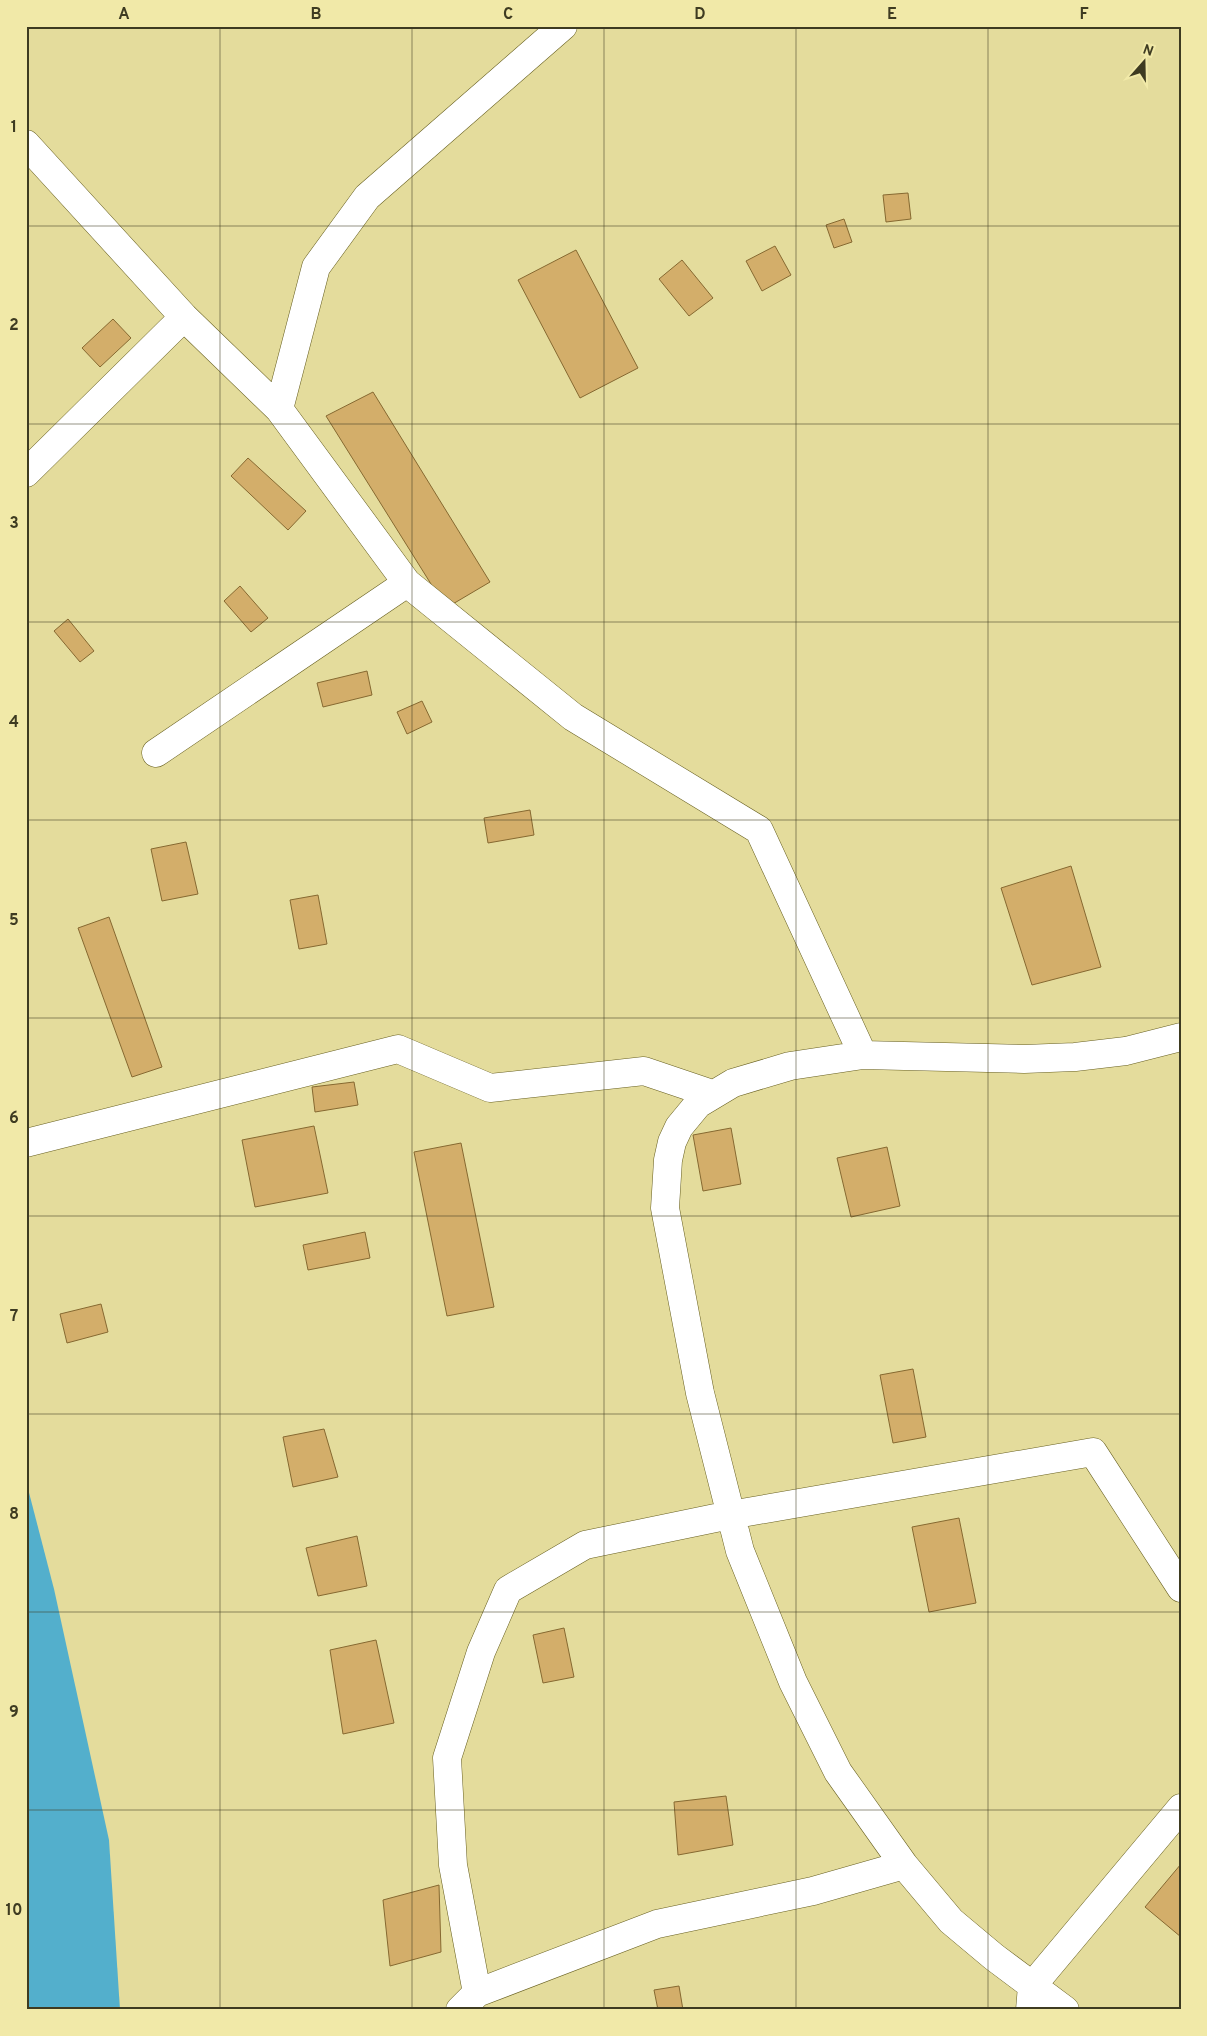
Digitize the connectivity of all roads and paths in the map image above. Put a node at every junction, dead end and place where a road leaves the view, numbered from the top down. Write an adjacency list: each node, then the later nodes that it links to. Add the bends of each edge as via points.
1 (564, 26): 4 (street, via 367,197 316,267)
2 (26, 144): 3 (street)
3 (184, 316): 4 (street); 5 (street)
4 (279, 409): 6 (street)
5 (26, 473)
6 (407, 583): 7 (street); 9 (street, via 573,717 759,830)
7 (156, 753)
8 (1181, 1037): 9 (street, via 1126,1051 1052,1059)
9 (863, 1054): 10 (street, via 790,1066 733,1083)
10 (712, 1094): 11 (street, via 644,1071 490,1088 398,1049); 12 (street, via 688,1115 672,1142 666,1174 665,1208 700,1393)
11 (26, 1143)
12 (730, 1515): 13 (street, via 1093,1452); 15 (street, via 740,1551 793,1682 838,1772); 17 (street, via 585,1544 508,1590 481,1652 447,1758 453,1865)
13 (1181, 1588)
14 (1181, 1808): 16 (street)
15 (904, 1865): 16 (street, via 951,1921); 17 (street, via 813,1892 657,1924)
16 (1031, 1998): 18 (street)
17 (468, 2001)
18 (1065, 2010)

